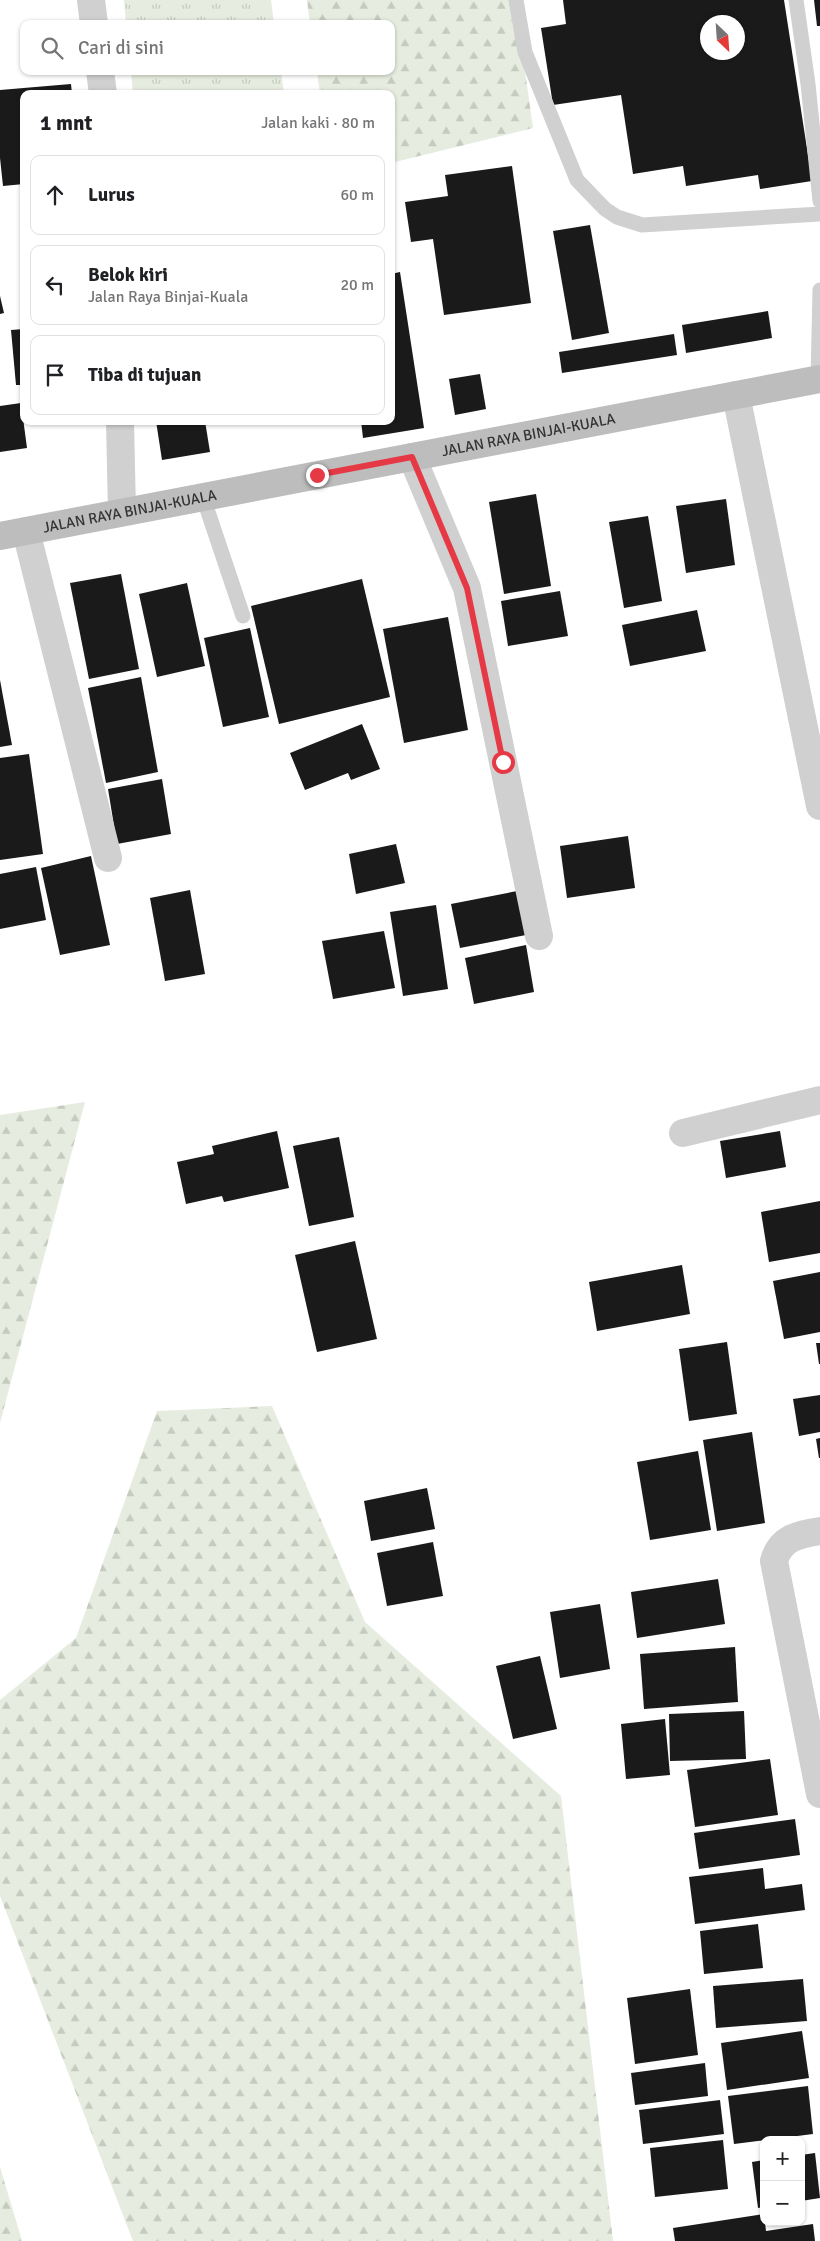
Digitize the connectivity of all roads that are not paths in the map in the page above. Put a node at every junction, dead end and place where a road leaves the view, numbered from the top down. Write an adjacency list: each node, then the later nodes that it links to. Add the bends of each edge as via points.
1 (91, 0): 4 (street)
2 (516, 0): 8 (lane, via 525,52 578,180 605,209 642,225)
3 (796, 0): 7 (lane)
4 (94, 20)
5 (101, 75): 6 (street)
6 (102, 90)
7 (820, 201)
8 (820, 214)
9 (820, 290): 10 (lane)
10 (819, 379): 11 (main road, JALAN RAYA BINJAI-KUALA)
11 (736, 395): 13 (main road, JALAN RAYA BINJAI-KUALA); 19 (street)
12 (120, 425): 15 (street)
13 (412, 457): 14 (main road, JALAN RAYA BINJAI-KUALA); 21 (street, via 467,588)
14 (203, 497): 15 (main road, JALAN RAYA BINJAI-KUALA); 18 (lane)
15 (122, 512): 16 (main road, JALAN RAYA BINJAI-KUALA)
16 (26, 530): 17 (main road, JALAN RAYA BINJAI-KUALA); 20 (street)
17 (0, 536)
18 (243, 616)
19 (820, 806)
20 (108, 858)
21 (539, 936)
22 (820, 1100): 23 (street)
23 (683, 1133)
24 (820, 1531): 25 (street, via 796,1535 781,1545 774,1561)
25 (820, 1794)

